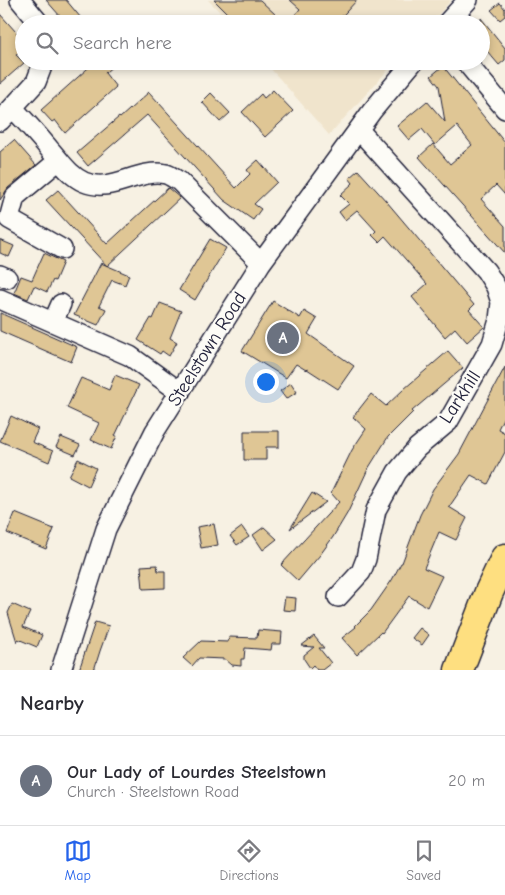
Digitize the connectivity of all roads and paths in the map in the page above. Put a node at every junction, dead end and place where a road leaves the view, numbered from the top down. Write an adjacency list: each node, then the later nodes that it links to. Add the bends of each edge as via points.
1 (20, 0): 3 (street)
2 (468, 0): 4 (street)
3 (32, 15)
4 (454, 15)
5 (41, 70): 8 (street, via 36,82)
6 (406, 70): 11 (street, Steelstown Road)
7 (472, 70): 9 (street)
8 (13, 108): 10 (street); 12 (street)
9 (505, 109)
10 (0, 121)
11 (359, 130): 14 (street, Steelstown Road); 20 (street, Larkhill, via 486,271 501,302 492,344 448,422 417,448 397,472 376,510 364,565)
12 (59, 160): 13 (street, via 15,197 10,219); 14 (street, via 68,171 94,186 167,174 179,181)
13 (62, 249)
14 (261, 263): 18 (street, Steelstown Road)
15 (0, 299): 17 (street)
16 (61, 304): 17 (street)
17 (53, 322): 18 (street, via 130,356)
18 (180, 392): 21 (street, Steelstown Road, via 154,431 106,529)
19 (505, 558): 22 (highway)
20 (338, 597)
21 (61, 670)
22 (459, 670)

